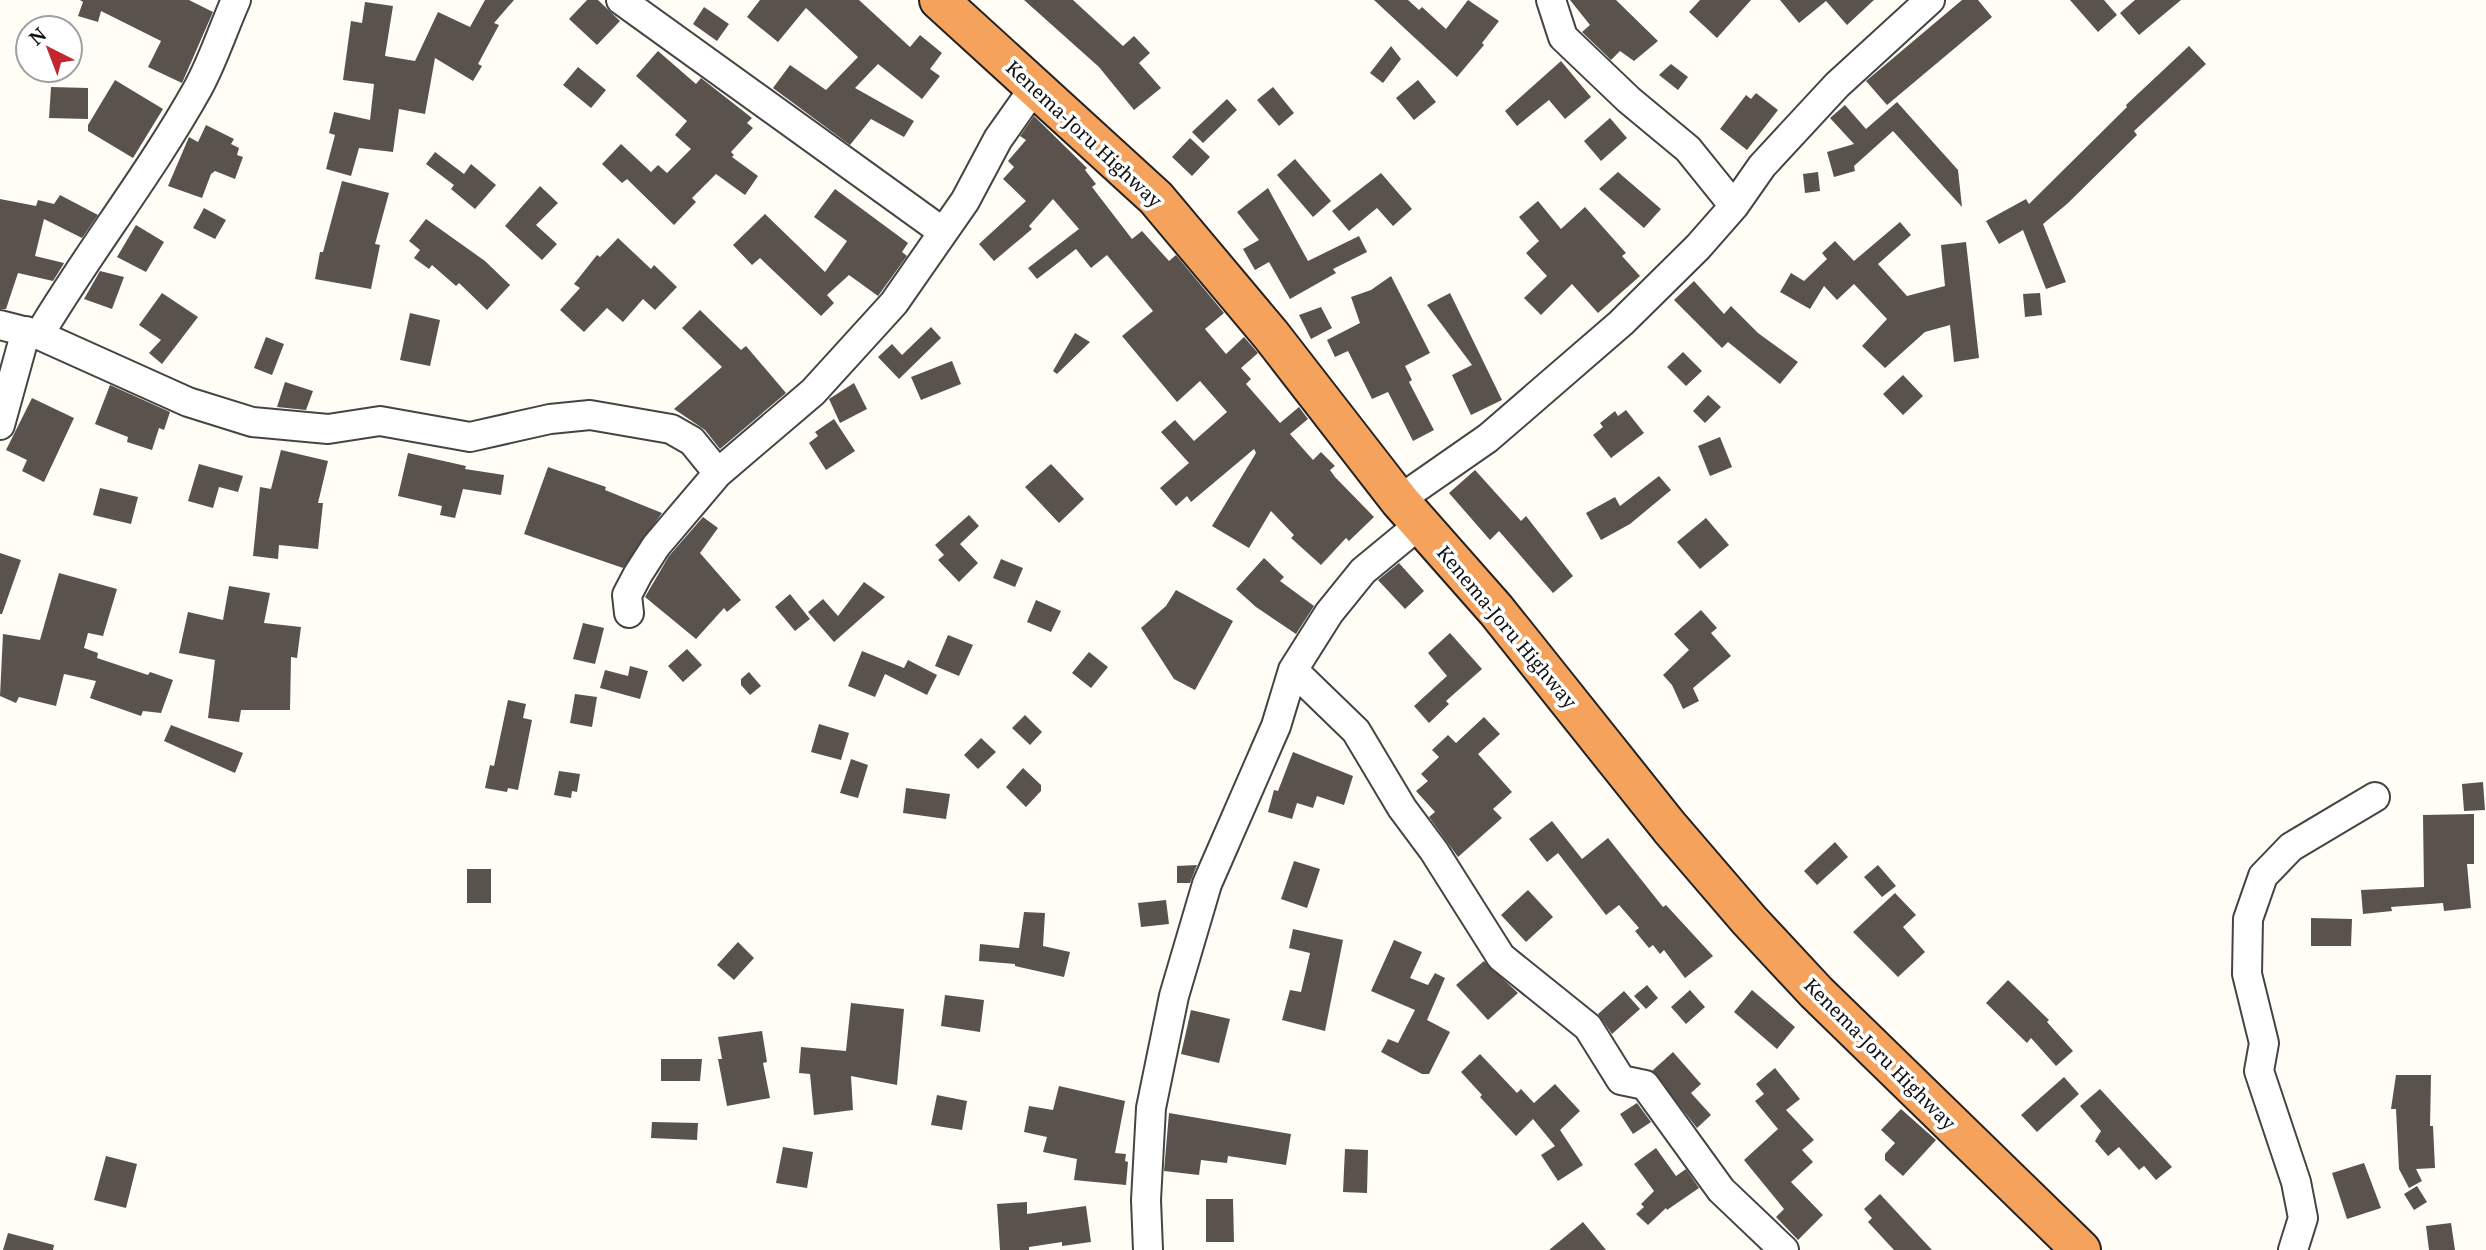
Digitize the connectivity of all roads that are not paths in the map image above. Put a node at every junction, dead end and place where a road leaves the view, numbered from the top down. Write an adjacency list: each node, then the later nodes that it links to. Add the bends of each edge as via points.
1 (236, 0): 9 (street, via 199,87 127,204 76,274)
2 (621, 0): 8 (street)
3 (1551, 0): 7 (street, via 1563,37 1688,149)
4 (1930, 0): 7 (street, via 1837,85 1762,166)
5 (956, 5): 6 (highway, Kenema-Joru Highway)
6 (1034, 88): 8 (street); 12 (highway, Kenema-Joru Highway, via 1156,198 1271,335)
7 (1734, 206): 12 (street, via 1621,323)
8 (943, 232): 11 (street, via 894,303 834,371)
9 (21, 330): 10 (street); 11 (street, via 188,402 252,422 328,429 380,421 470,438 550,419 590,415 671,429 692,441)
10 (0, 425)
11 (718, 473): 13 (street, via 638,574 627,595)
12 (1409, 512): 14 (street, via 1329,612); 18 (highway, Kenema-Joru Highway, via 1496,610 1749,920 1816,992)
13 (629, 613)
14 (1293, 670): 16 (street, via 1271,737 1207,884 1174,996 1151,1108); 17 (street, via 1356,731 1501,957 1588,1027 1620,1080 1645,1085 1721,1190)
15 (2375, 797): 19 (street, via 2291,847 2263,876 2248,919 2247,974 2264,1042 2259,1071 2296,1182 2303,1218)
16 (1148, 1250)
17 (1784, 1250)
18 (2081, 1250)
19 (2293, 1250)

